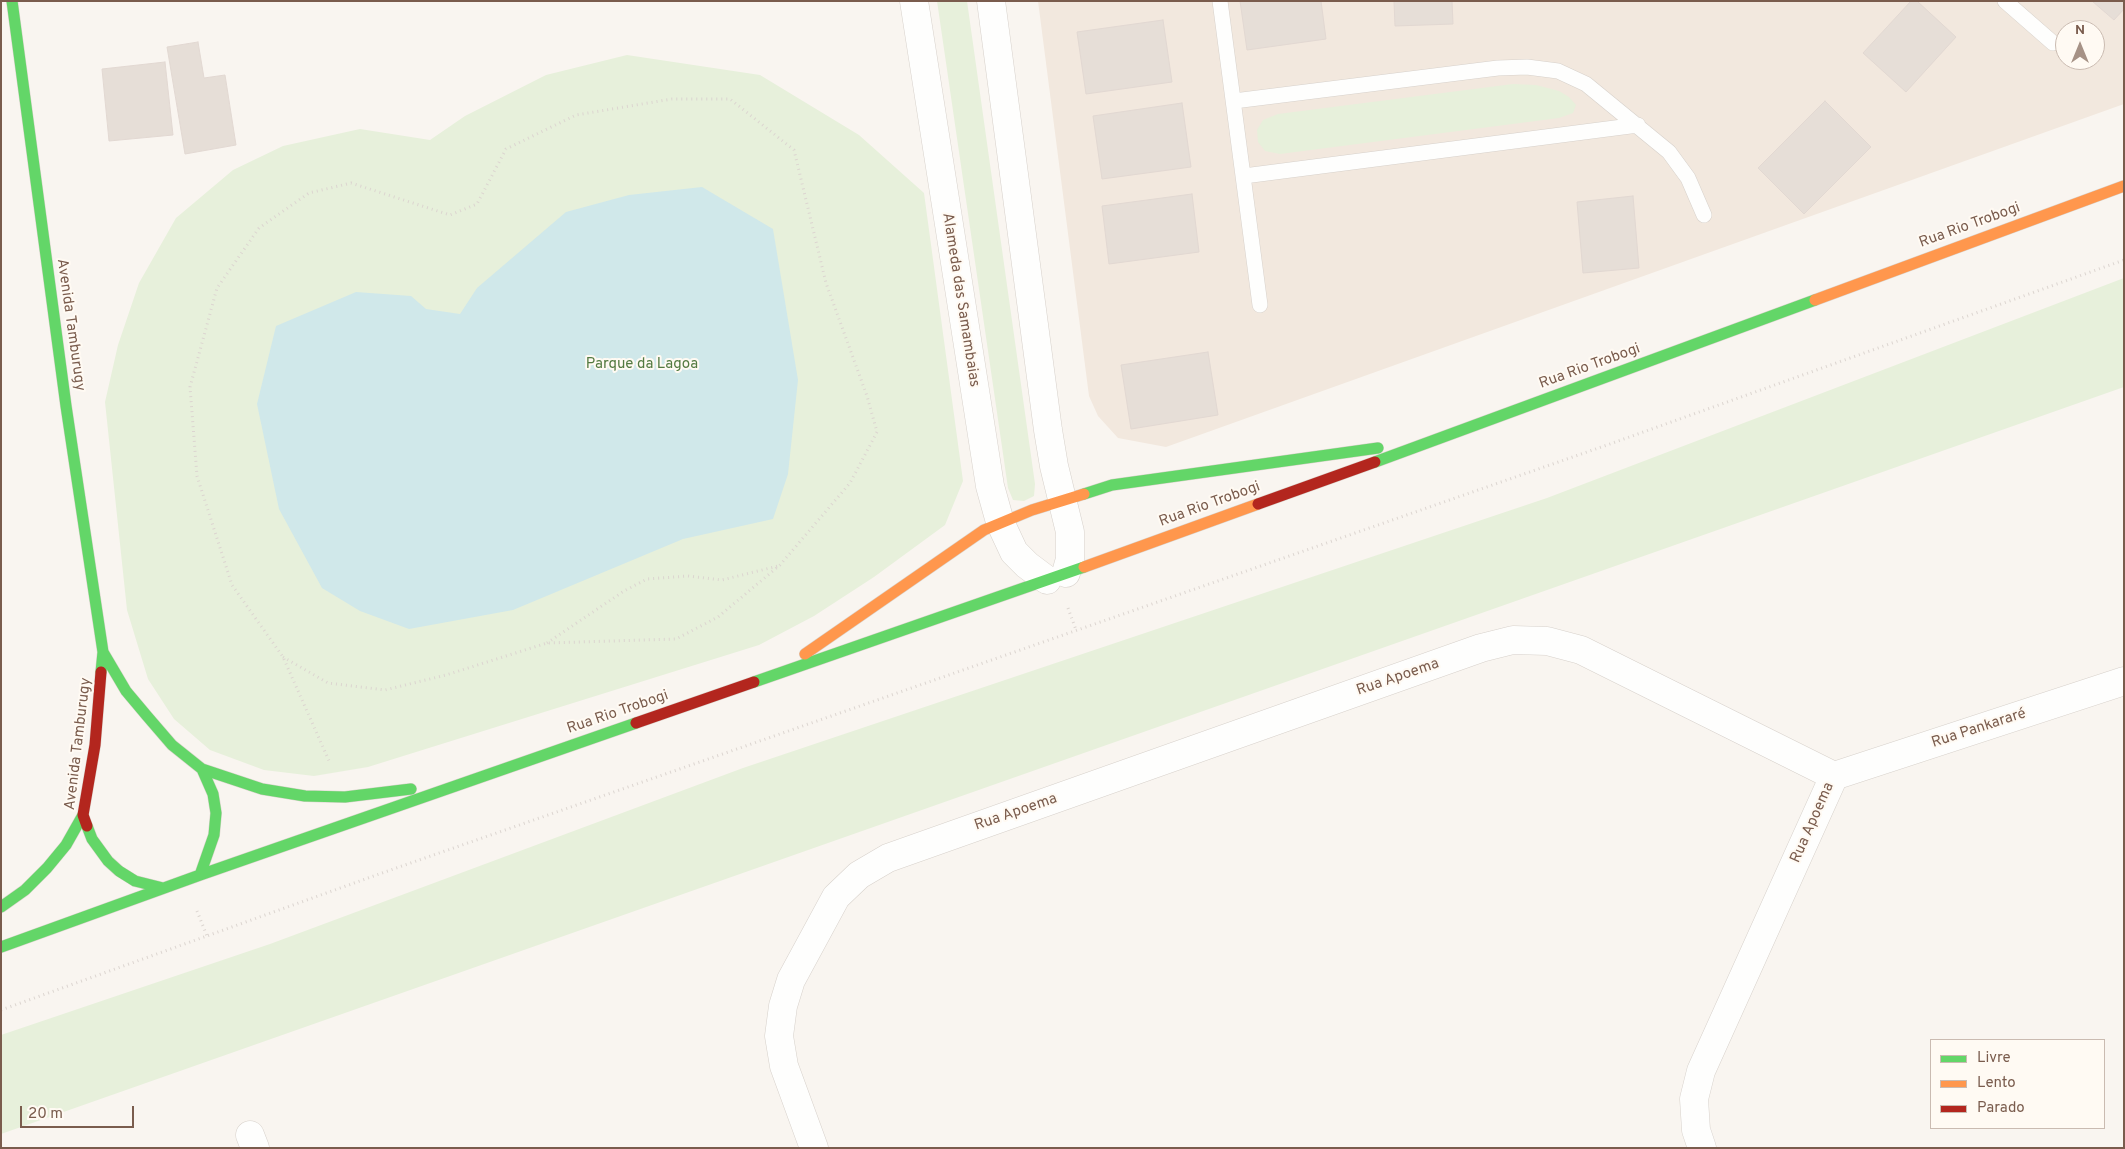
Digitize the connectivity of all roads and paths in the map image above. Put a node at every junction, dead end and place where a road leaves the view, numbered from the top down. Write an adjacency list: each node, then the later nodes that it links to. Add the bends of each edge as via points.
1 (12, 1): 20 (main road, Avenida Tamburugy, via 66,406)
2 (914, 1): 16 (street, Alameda das Samambaias, via 990,486)
3 (991, 1): 15 (street, via 1048,430)
4 (1220, 1): 7 (lane)
5 (2005, 1): 6 (lane)
6 (2053, 43)
7 (1234, 101): 8 (lane, via 1528,67 1558,71 1586,84); 9 (lane)
8 (1638, 125): 9 (lane); 11 (lane, via 1679,165)
9 (1244, 176): 13 (lane)
10 (2124, 186): 14 (main road, Rua Rio Trobogi)
11 (1704, 215)
12 (2124, 260): 33 (path)
13 (1260, 305)
14 (1438, 439): 15 (main road, via 1112,485); 18 (main road, Rua Rio Trobogi)
15 (1062, 500): 16 (main road); 18 (street, via 1071,546)
16 (1000, 522): 18 (street, Alameda das Samambaias, via 1014,552 1027,565); 22 (main road)
17 (780, 565): 19 (path, via 722,580 688,576 647,579); 19 (path, via 718,617 676,639); 21 (path, via 850,483 877,432 826,283 794,150 730,100 672,99 576,115 506,149 477,204 450,215 351,183 309,193 259,228 217,288 190,387 197,476 232,585)
18 (1056, 577): 22 (main road, Rua Rio Trobogi)
19 (547, 643): 21 (path, via 446,675 385,690 328,683)
20 (104, 652): 24 (main road, Avenida Tamburugy, via 126,690 147,716 172,745); 28 (main road, Avenida Tamburugy, via 96,745)
21 (283, 657): 27 (path)
22 (772, 675): 26 (main road, Rua Rio Trobogi)
23 (2124, 681): 25 (street, Rua Pankararé)
24 (202, 769): 27 (main road, via 262,789 305,796); 29 (main road, Avenida Tamburugy, via 213,794 216,813 214,836)
25 (1834, 776): 34 (street, Rua Apoema, via 1581,650 1547,641 1513,640 888,858 859,874 836,897 791,980 783,1006 779,1036 784,1066); 35 (street, Rua Apoema, via 1701,1071 1694,1099 1696,1130)
26 (463, 783): 27 (main road); 29 (main road, Rua Rio Trobogi)
27 (344, 797)
28 (83, 815): 30 (main road, Avenida Tamburugy, via 92,839 108,861 135,881); 31 (main road, via 66,845 47,868 25,890)
29 (200, 874): 30 (main road)
30 (163, 888): 32 (main road)
31 (1, 907)
32 (1, 947)
33 (1, 1010)
34 (814, 1148)
35 (1702, 1148)

